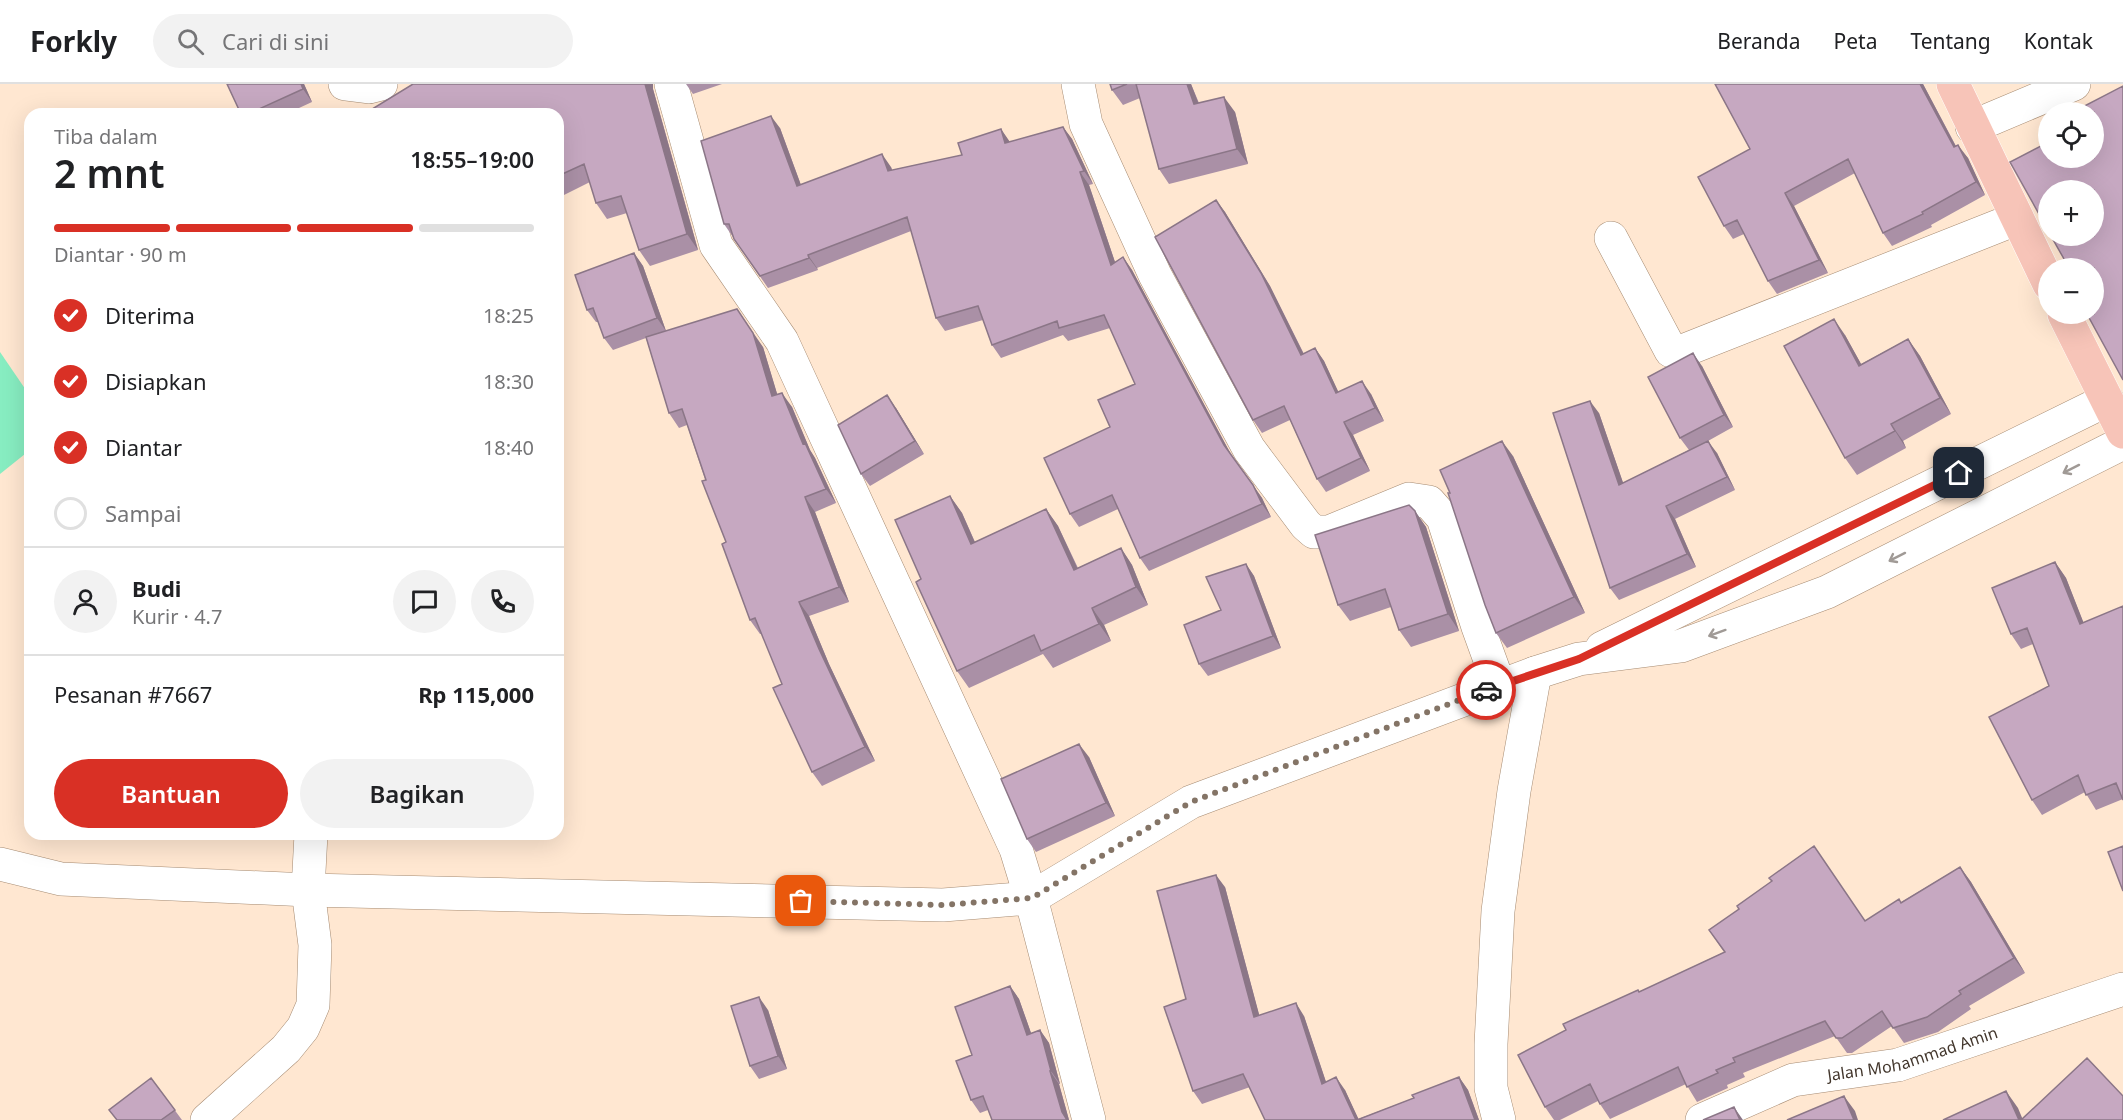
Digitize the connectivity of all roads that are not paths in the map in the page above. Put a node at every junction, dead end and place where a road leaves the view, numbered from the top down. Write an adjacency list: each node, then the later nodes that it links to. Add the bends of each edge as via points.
1 (345, 84): 2 (street)
2 (381, 84)
3 (671, 84): 21 (street, via 716,245 782,341 1016,849)
4 (1078, 84): 17 (street, via 1086,124 1155,275 1250,448 1314,532 1329,532 1408,499 1429,502 1443,518)
5 (1953, 84): 7 (main road)
6 (2074, 84): 7 (street)
7 (1972, 127): 8 (main road)
8 (2016, 219): 9 (street, via 1685,350 1671,351); 10 (main road)
9 (1611, 238)
10 (2038, 262)
11 (2069, 324): 12 (main road)
12 (2108, 400): 13 (main road); 15 (street)
13 (2123, 432)
14 (2123, 443): 15 (street, one-way to 15, via 1827,592 1681,646)
15 (1579, 659): 16 (street)
16 (1535, 673): 17 (street); 25 (street, via 1498,911 1491,1088)
17 (1499, 685): 21 (street, via 1191,802)
18 (310, 840): 20 (street)
19 (0, 864): 20 (street, via 62,879)
20 (308, 890): 21 (street, via 943,905); 23 (street, via 315,945 313,1005 303,1029)
21 (1032, 898): 24 (street)
22 (2123, 989): 26 (street, Jalan Mohammad Amin, via 1898,1065 1793,1080)
23 (207, 1120)
24 (1089, 1120)
25 (1499, 1120)
26 (1702, 1120)

